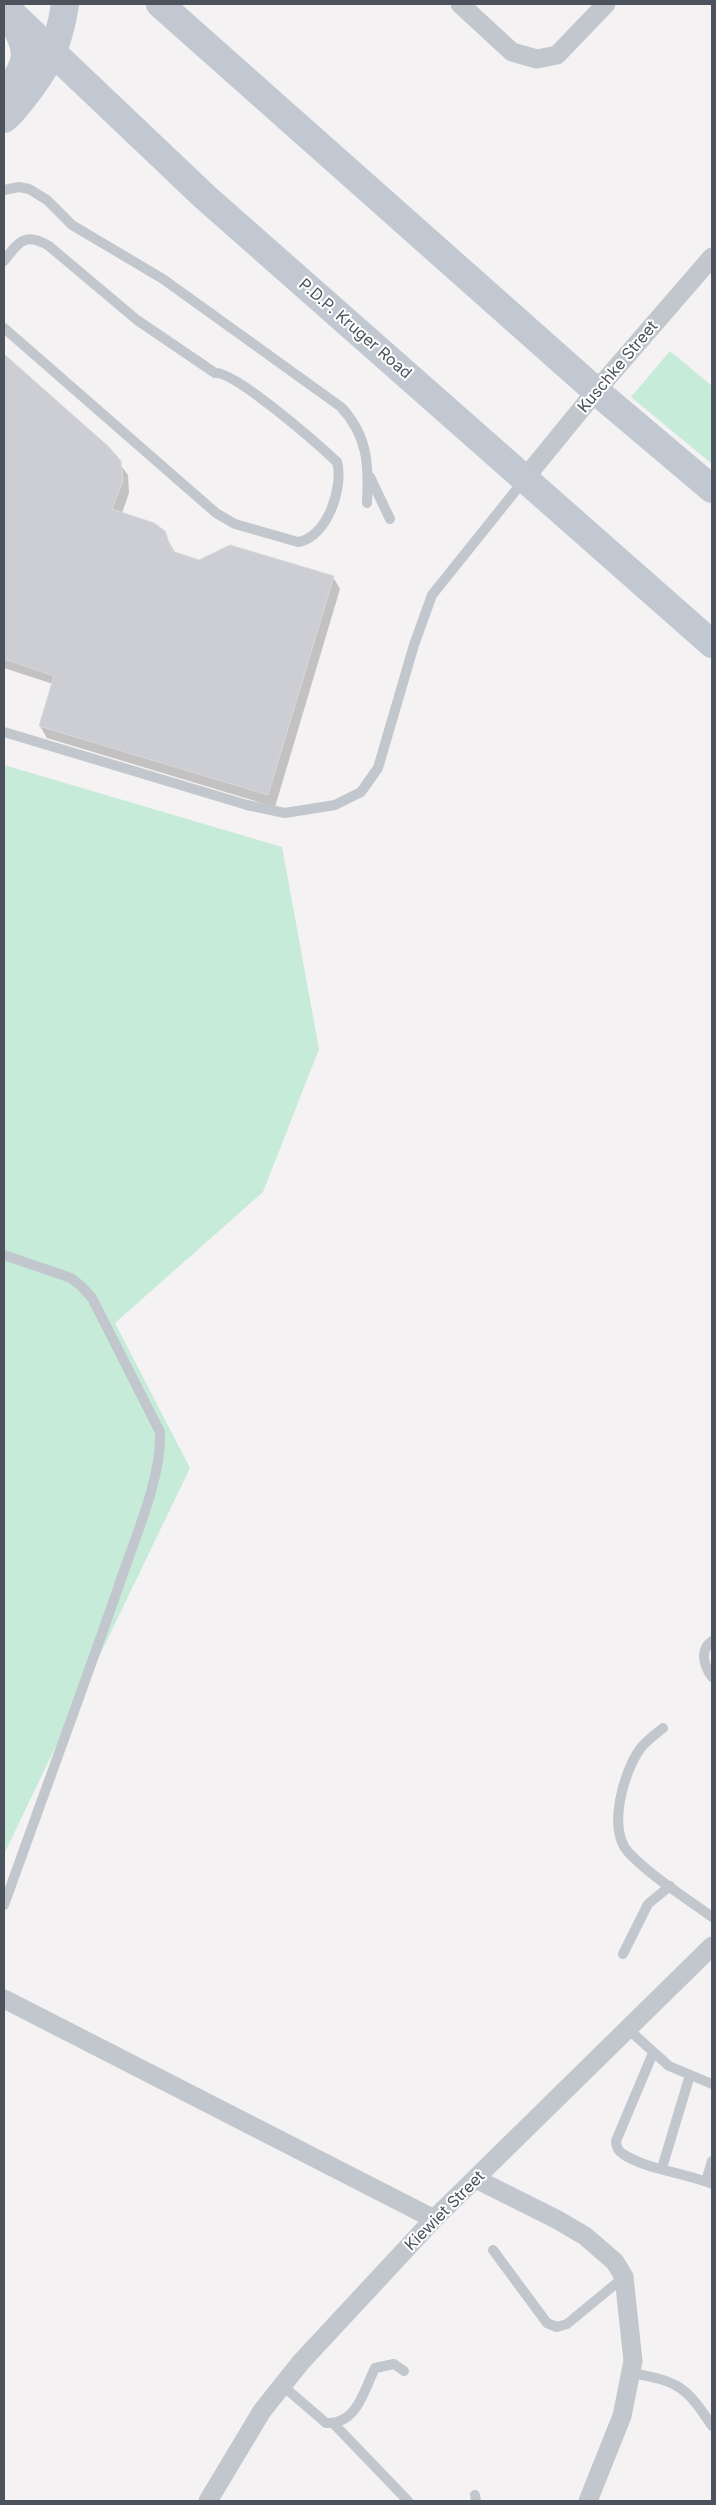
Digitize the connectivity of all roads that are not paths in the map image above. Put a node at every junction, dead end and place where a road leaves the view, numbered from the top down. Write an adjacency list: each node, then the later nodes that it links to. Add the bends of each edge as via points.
1 (65, 4): 6 (street)
2 (160, 4): 13 (street)
3 (460, 4): 4 (street, via 512,52 537,59 557,55)
4 (606, 4)
5 (4, 7): 6 (street, P.D.P. Kruger Road); 7 (street, via 23,37 24,54 17,78)
6 (54, 53): 8 (street, via 33,86); 15 (street, P.D.P. Kruger Road, via 205,198)
7 (4, 94)
8 (4, 119)
9 (4, 190): 14 (lane, via 29,189 47,200 72,225 163,279 341,407 358,428)
10 (712, 257): 13 (street, Kuschke Street)
11 (4, 261): 12 (lane, via 16,244 26,239 35,239 49,246 137,320 215,374 222,374 260,397 326,451 338,462 340,482 321,529 306,541 298,542 234,524 216,513)
12 (4, 328)
13 (596, 391): 15 (street, Kuschke Street); 16 (street)
14 (368, 471): 17 (lane); 18 (lane)
15 (525, 478): 19 (street, P.D.P. Kruger Road); 20 (lane, via 432,595 378,768 361,792 335,805 285,813)
16 (712, 489)
17 (367, 503)
18 (390, 518)
19 (712, 644)
20 (4, 732)
21 (4, 1255): 26 (lane, via 71,1278 92,1298 160,1432 161,1450 135,1538)
22 (712, 1641): 23 (lane, via 704,1653 706,1669)
23 (712, 1677)
24 (663, 1728): 25 (lane, via 641,1747 633,1761 621,1792 618,1833 628,1852)
25 (670, 1886): 27 (lane); 29 (lane, via 648,1904)
26 (4, 1904)
27 (712, 1917)
28 (712, 1946): 31 (street, Kiewiet Street)
29 (623, 1954)
30 (4, 1999): 39 (street)
31 (629, 2030): 32 (lane); 37 (street, Kiewiet Street)
32 (653, 2054): 33 (lane, via 669,2066); 36 (lane, via 616,2144 621,2153)
33 (690, 2075): 34 (lane); 36 (lane)
34 (712, 2084)
35 (712, 2161): 38 (lane)
36 (662, 2168): 38 (lane)
37 (476, 2179): 39 (street, Kiewiet Street); 41 (street, via 585,2236 615,2262)
38 (709, 2182)
39 (434, 2219): 44 (street, Kiewiet Street, via 301,2362)
40 (493, 2250): 41 (lane, via 547,2323 557,2327 566,2324)
41 (624, 2277): 43 (street, via 633,2361)
42 (404, 2371): 45 (lane, via 394,2364 375,2368 354,2413)
43 (631, 2373): 46 (lane, via 676,2384 697,2403); 49 (street, via 622,2416)
44 (283, 2386): 45 (lane, via 326,2423); 47 (street, Kiewiet Street, via 262,2412)
45 (333, 2423): 48 (lane)
46 (712, 2426)
47 (208, 2501)
48 (408, 2501)
49 (588, 2501)

